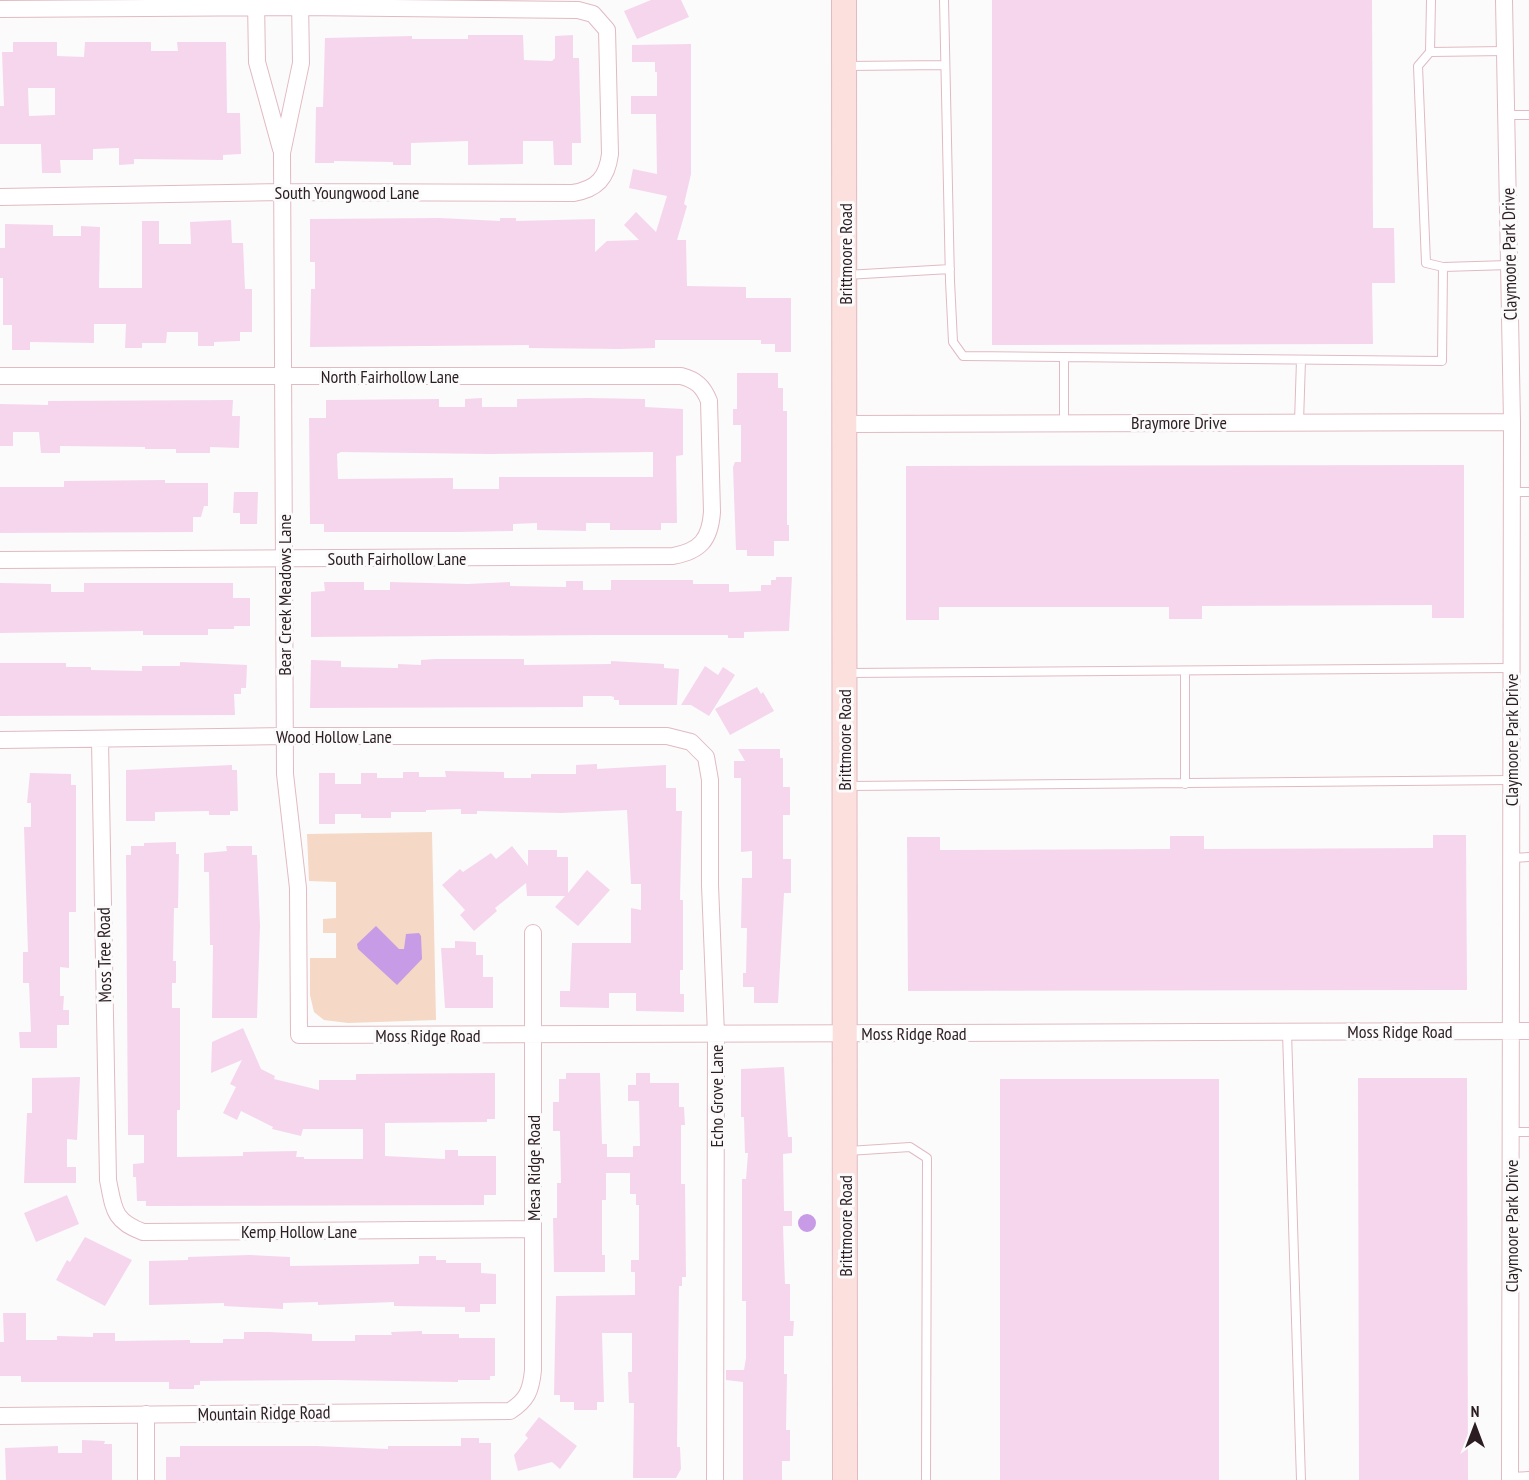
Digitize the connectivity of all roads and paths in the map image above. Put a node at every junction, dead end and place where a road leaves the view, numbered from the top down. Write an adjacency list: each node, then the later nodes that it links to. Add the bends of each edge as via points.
1 (844, 0): 11 (main road, Brittmoore Road)
2 (944, 0): 10 (lane)
3 (1431, 0): 9 (lane)
4 (1504, 0): 8 (street, Claymoore Park Drive)
5 (256, 4): 6 (street, South Youngwood Lane); 7 (street, South Youngwood Lane); 14 (street, Bear Creek Meadows Lane, via 256,62)
6 (300, 4): 14 (street, Bear Creek Meadows Lane, via 301,63); 15 (street, South Youngwood Lane, via 578,10 593,14 607,30 608,169 602,181 588,191 573,193)
7 (0, 9)
8 (1505, 51): 9 (lane); 12 (street, Claymoore Park Drive)
9 (1430, 52): 18 (lane, via 1418,66 1426,263)
10 (945, 65): 11 (lane); 19 (lane)
11 (844, 66): 20 (main road, Brittmoore Road)
12 (1506, 115): 13 (lane); 17 (street, Claymoore Park Drive)
13 (1529, 115)
14 (282, 153): 15 (street, Bear Creek Meadows Lane)
15 (282, 192): 16 (street, South Youngwood Lane); 23 (street, Bear Creek Meadows Lane)
16 (0, 197)
17 (1509, 265): 18 (lane); 27 (street, Claymoore Park Drive)
18 (1443, 267): 22 (lane, via 1442,361)
19 (950, 269): 20 (lane); 21 (lane, via 953,342 963,356)
20 (845, 275): 28 (main road, Brittmoore Road)
21 (1064, 357): 22 (lane); 25 (lane)
22 (1301, 360): 26 (lane)
23 (283, 375): 24 (street, North Fairhollow Lane); 29 (street, North Fairhollow Lane, via 681,376 704,388 709,401); 32 (street, Bear Creek Meadows Lane)
24 (0, 376)
25 (1064, 422): 26 (street, Braymore Drive); 28 (street, Braymore Drive)
26 (1299, 422): 27 (street, Braymore Drive)
27 (1512, 423): 30 (street, Claymoore Park Drive)
28 (846, 424): 36 (main road, Brittmoore Road)
29 (711, 459): 32 (street, South Fairhollow Lane, via 711,528 705,542 691,553)
30 (1512, 492): 31 (lane); 34 (street, Claymoore Park Drive)
31 (1529, 492)
32 (284, 558): 33 (street, South Fairhollow Lane); 37 (street, Bear Creek Meadows Lane)
33 (0, 560)
34 (1512, 668): 35 (lane); 41 (street, Claymoore Park Drive)
35 (1185, 670): 36 (lane); 42 (lane)
36 (844, 673): 43 (main road, Brittmoore Road)
37 (285, 736): 38 (street, Wood Hollow Lane); 40 (street, Wood Hollow Lane); 52 (street, Bear Creek Meadows Lane, via 285,774 298,888)
38 (667, 736): 50 (street, Echo Grove Lane, via 690,742 706,757 710,780)
39 (0, 740): 40 (street, Wood Hollow Lane)
40 (100, 740): 57 (street, Moss Tree Road)
41 (1511, 780): 42 (lane); 45 (street, Claymoore Park Drive)
42 (1185, 784): 43 (lane)
43 (844, 786): 51 (main road, Brittmoore Road)
44 (1529, 857): 45 (lane)
45 (1511, 858): 47 (street, Claymoore Park Drive)
46 (533, 933): 53 (street, Mesa Ridge Road)
47 (1511, 1031): 48 (street, Moss Ridge Road); 49 (street, Moss Ridge Road); 54 (street, Claymoore Park Drive)
48 (1529, 1031)
49 (1287, 1032): 51 (street, Moss Ridge Road); 68 (lane)
50 (716, 1034): 51 (street, Moss Ridge Road); 53 (street, Moss Ridge Road); 65 (street, Echo Grove Lane)
51 (844, 1034): 56 (main road, Brittmoore Road)
52 (299, 1035): 53 (street, Moss Ridge Road)
53 (532, 1035): 58 (street, Mesa Ridge Road)
54 (1511, 1132): 55 (lane); 63 (street, Claymoore Park Drive)
55 (1529, 1132)
56 (845, 1152): 66 (main road, Brittmoore Road); 67 (lane, via 910,1147 927,1158)
57 (108, 1170): 58 (street, Kemp Hollow Lane, via 117,1216 125,1226 143,1232)
58 (533, 1229): 59 (street, Mesa Ridge Road, via 533,1370)
59 (525, 1401): 60 (street, Mountain Ridge Road, via 510,1411)
60 (146, 1414): 61 (street, Mountain Ridge Road); 64 (street)
61 (0, 1416)
62 (1529, 1476): 63 (lane)
63 (1509, 1478)
64 (146, 1480)
65 (715, 1480)
66 (845, 1480)
67 (926, 1480)
68 (1300, 1480)

